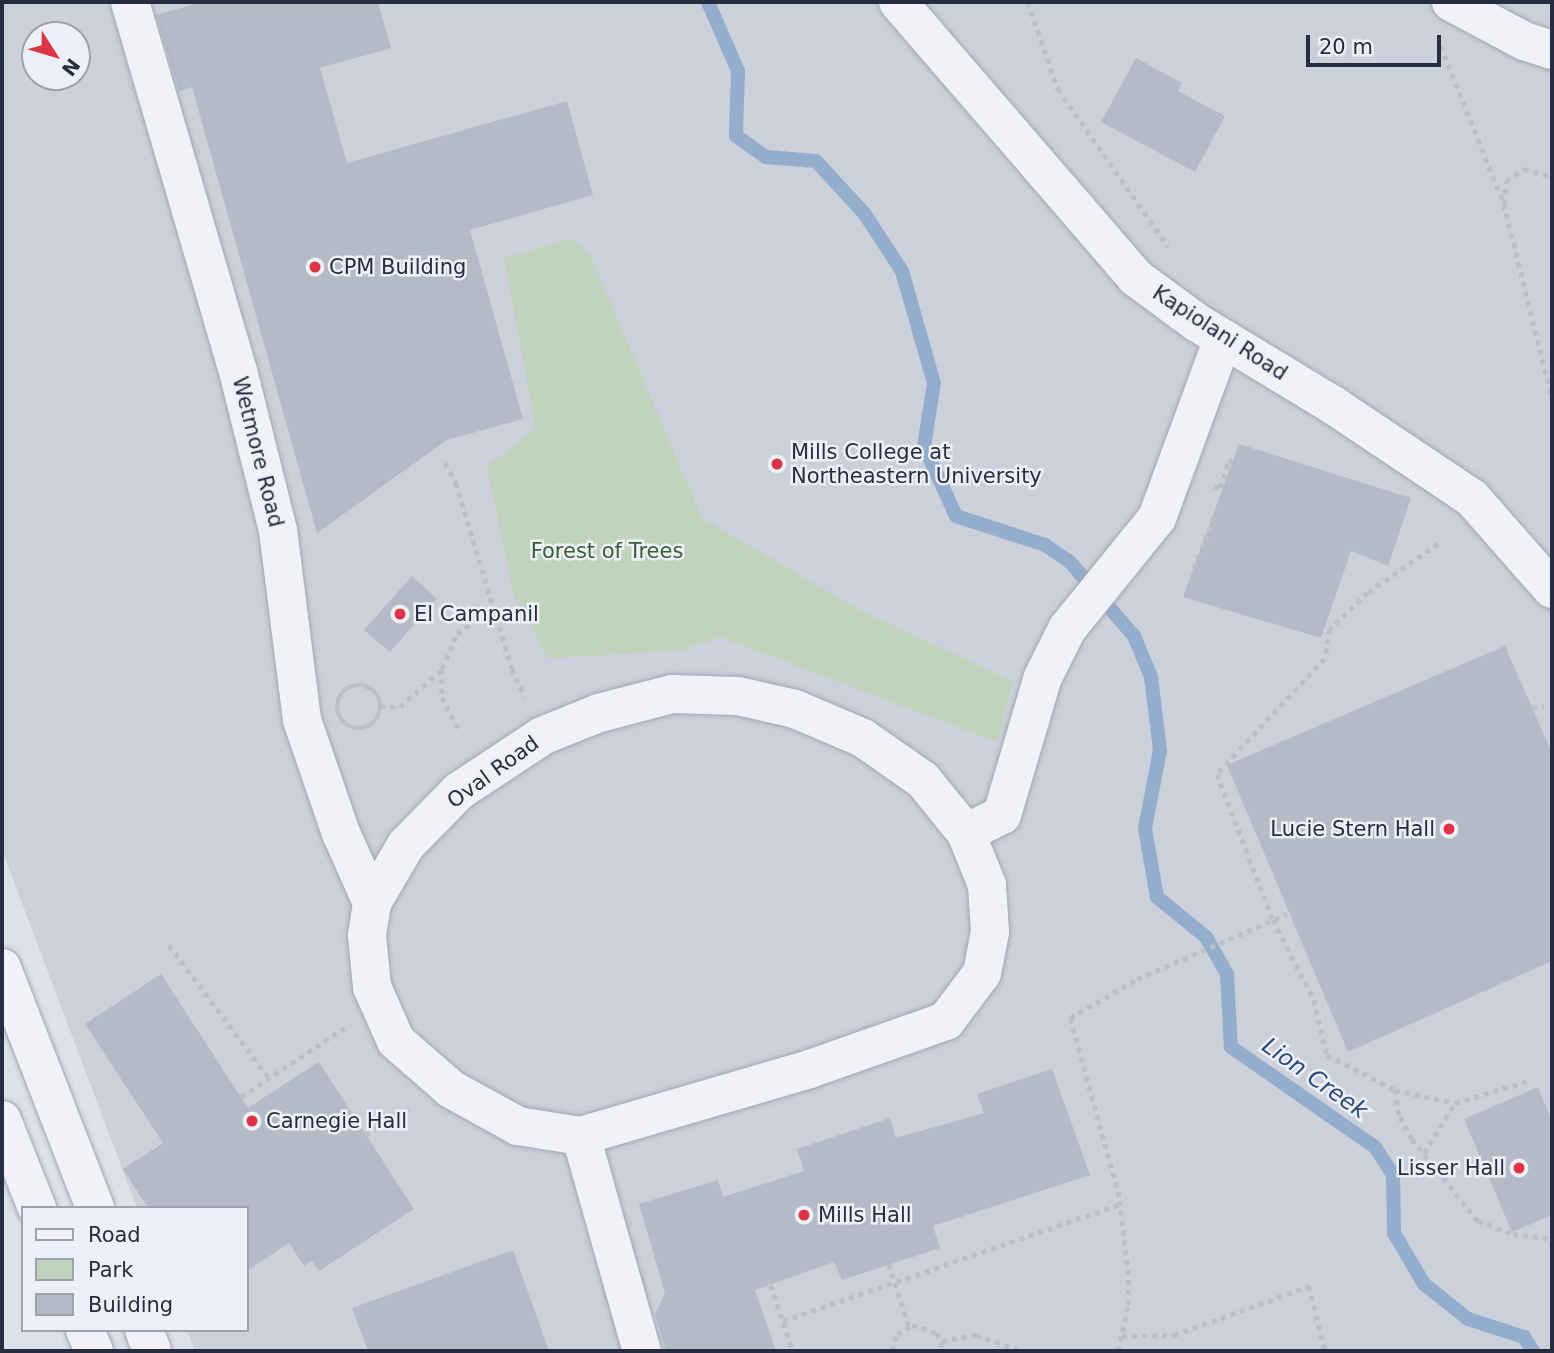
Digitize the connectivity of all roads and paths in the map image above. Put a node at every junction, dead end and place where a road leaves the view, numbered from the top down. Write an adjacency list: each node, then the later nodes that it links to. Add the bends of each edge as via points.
1 (130, 2): 27 (street, Wetmore Road, via 238,371 278,530 302,720 341,832)
2 (898, 2): 10 (street, Kapiolani Road, via 1135,277)
3 (1028, 2): 9 (path, via 1058,89)
4 (1451, 2): 6 (street, via 1524,41)
5 (1440, 43): 8 (path)
6 (1552, 50)
7 (1552, 177): 8 (path, via 1524,169 1506,181)
8 (1504, 204): 11 (path)
9 (1170, 249)
10 (1223, 340): 18 (street, Kapiolani Road, via 1333,405 1472,498); 26 (street, via 1157,518 1068,629 1043,677 1002,816)
11 (1552, 398)
12 (1233, 462): 14 (path, via 1229,460)
13 (445, 463): 19 (path, via 456,483)
14 (1220, 488)
15 (1215, 513): 17 (path)
16 (1438, 544): 29 (path, via 1327,628 1325,659 1217,774)
17 (1194, 568)
18 (1552, 589)
19 (494, 606): 20 (path, via 457,634); 25 (path, via 512,669)
20 (442, 669): 22 (path, via 400,707); 24 (path, via 442,697)
21 (1544, 705): 23 (path)
22 (380, 707): 22 (path, via 373,691 360,685 343,693 337,706 342,721 355,729 370,726)
23 (1532, 708)
24 (459, 730)
25 (542, 736): 26 (street, Oval Road, via 599,713 673,694 738,696 795,709 863,738 923,780); 27 (street, Oval Road, via 459,791 406,845)
26 (966, 833): 41 (street, Oval Road, via 987,885 990,932 982,973 946,1021 810,1069)
27 (372, 903): 41 (street, Oval Road, via 367,935 372,987 396,1041 451,1089 518,1126)
28 (1287, 914): 29 (path)
29 (1273, 920): 35 (path, via 1314,1000 1327,1055); 43 (path, via 1137,979 1070,1017)
30 (169, 945): 33 (path)
31 (2, 968): 45 (street)
32 (344, 1028): 33 (path)
33 (269, 1078): 36 (path)
34 (1530, 1080): 38 (path)
35 (1395, 1090): 38 (path); 42 (path, via 1400,1117)
36 (241, 1097)
37 (420, 1103): 40 (path)
38 (1455, 1103): 42 (path)
39 (2, 1120): 44 (street)
40 (366, 1135)
41 (580, 1136): 58 (street)
42 (1424, 1153): 46 (path, via 1478,1221 1513,1234)
43 (1120, 1204): 48 (path); 54 (path, via 1128,1275)
44 (36, 1206)
45 (94, 1206)
46 (1552, 1239)
47 (889, 1264): 48 (path)
48 (895, 1282): 50 (path); 51 (path)
49 (771, 1285): 50 (path)
50 (783, 1321): 59 (path)
51 (909, 1326): 55 (path, via 930,1327); 60 (path, via 897,1334)
52 (86, 1332): 56 (street)
53 (145, 1332): 57 (street)
54 (1122, 1336): 63 (path); 64 (path, via 1174,1335 1309,1286)
55 (942, 1341): 61 (path); 62 (path, via 976,1335)
56 (94, 1351)
57 (152, 1351)
58 (642, 1351)
59 (793, 1351)
60 (891, 1351)
61 (944, 1351)
62 (1023, 1351)
63 (1118, 1351)
64 (1325, 1351)

